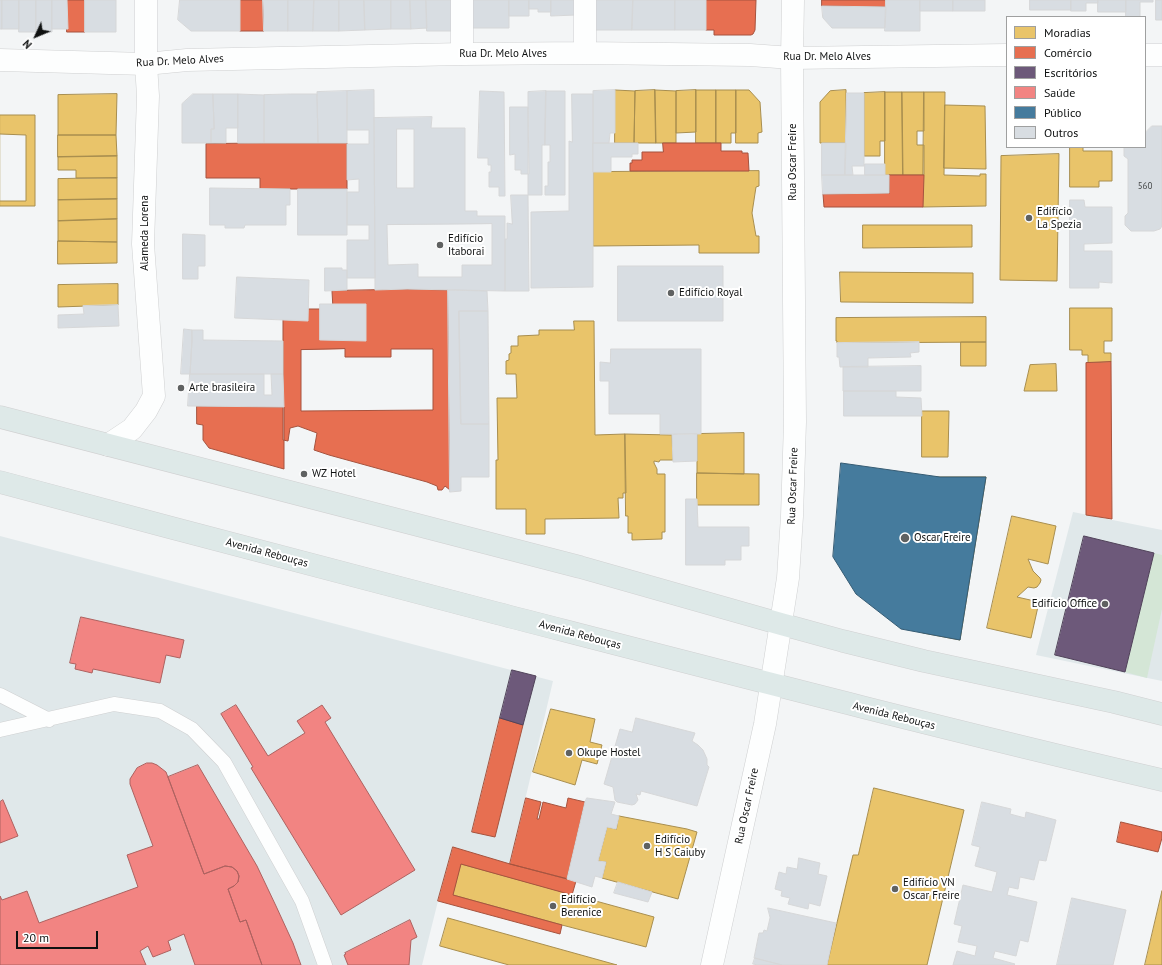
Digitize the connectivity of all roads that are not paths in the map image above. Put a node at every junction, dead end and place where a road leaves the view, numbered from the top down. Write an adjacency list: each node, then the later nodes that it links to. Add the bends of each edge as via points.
1 (146, 0): 12 (street, Alameda Lorena)
2 (462, 0): 6 (street)
3 (585, 0): 5 (street)
4 (793, 0): 10 (street, Rua Oscar Freire)
5 (585, 53): 6 (street, Rua Dr. Melo Alves); 10 (street, Rua Dr. Melo Alves)
6 (462, 54): 12 (street, Rua Dr. Melo Alves, via 187,60)
7 (1006, 55): 10 (street, Rua Dr. Melo Alves)
8 (1146, 55): 9 (street)
9 (1162, 55)
10 (792, 58): 16 (street, Rua Oscar Freire, via 795,422 788,578)
11 (0, 60): 12 (street, Rua Dr. Melo Alves)
12 (146, 64): 14 (street, Alameda Lorena, via 148,96 143,244 154,396 132,429)
13 (0, 417): 14 (main road)
14 (108, 445): 16 (main road, via 580,567)
15 (0, 482): 17 (main road, Avenida Rebouças)
16 (781, 624): 17 (street, Rua Oscar Freire); 19 (main road, via 924,661)
17 (771, 685): 22 (main road, Avenida Rebouças); 24 (street, Rua Oscar Freire, via 765,724)
18 (0, 695): 20 (lane)
19 (1162, 714)
20 (49, 720): 21 (lane); 23 (lane, via 114,704 160,711 192,729 224,762 302,901)
21 (0, 730)
22 (1162, 780)
23 (325, 965)
24 (712, 965)

